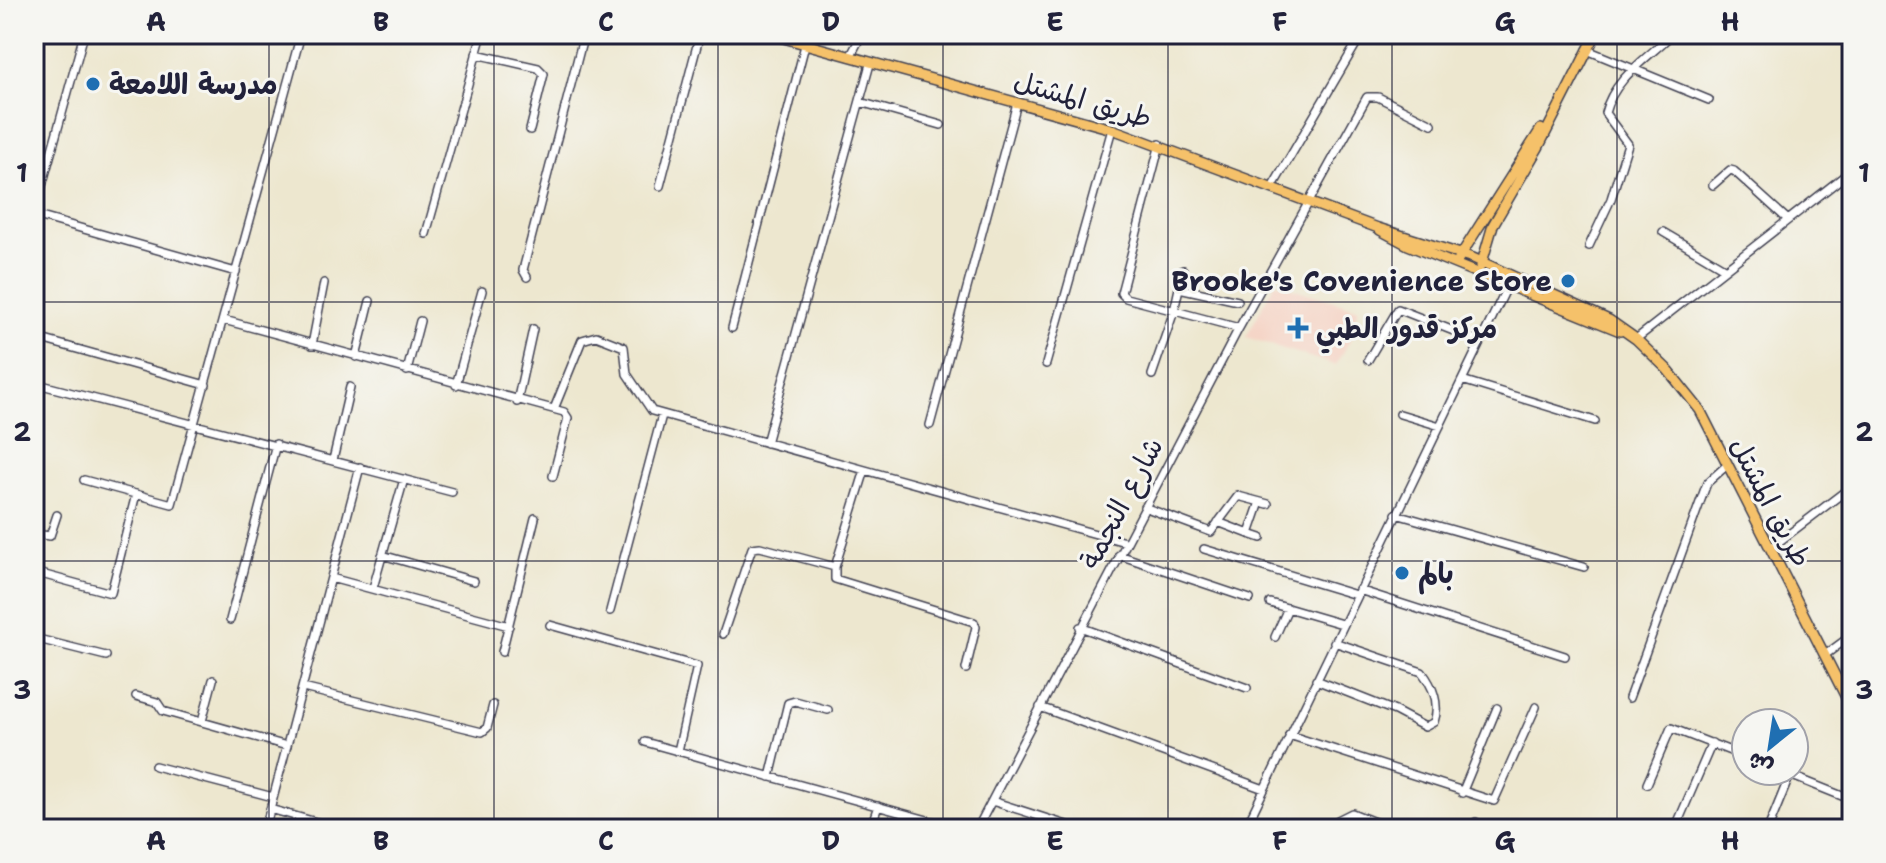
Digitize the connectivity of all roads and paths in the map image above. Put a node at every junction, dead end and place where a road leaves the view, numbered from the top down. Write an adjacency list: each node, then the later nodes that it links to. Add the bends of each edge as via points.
1 (84, 34): 31 (street)
2 (301, 34): 42 (street)
3 (482, 34): 13 (street)
4 (584, 34): 44 (street, via 523,270)
5 (700, 34): 28 (street)
6 (769, 34): 11 (main road, طريق المشتل)
7 (862, 34): 14 (street)
8 (1362, 34): 29 (street)
9 (1672, 34): 16 (street)
10 (1593, 35): 12 (main road)
11 (805, 45): 14 (main road, طريق المشتل); 54 (street)
12 (1587, 50): 16 (street); 20 (main road)
13 (476, 54): 24 (street, via 538,68 544,74); 35 (street)
14 (850, 57): 15 (main road, طريق المشتل)
15 (870, 64): 18 (street); 19 (main road, طريق المشتل)
16 (1636, 70): 17 (street); 36 (street, via 1623,76 1605,113 1628,144)
17 (1709, 100)
18 (860, 102): 22 (street); 79 (street)
19 (1017, 103): 23 (main road, طريق المشتل); 77 (street)
20 (1557, 106): 37 (main road); 38 (main road, via 1493,225)
21 (1432, 124): 30 (street, شارع النجمة, via 1378,97 1367,97)
22 (941, 125)
23 (1112, 129): 25 (main road, طريق المشتل); 63 (street)
24 (530, 130)
25 (1160, 144): 29 (main road, طريق المشتل); 51 (street, via 1120,290 1126,298)
26 (1852, 170): 32 (street)
27 (1713, 185): 32 (street, via 1734,171)
28 (660, 186)
29 (1273, 186): 30 (main road, طريق المشتل)
30 (1310, 201): 33 (main road, طريق المشتل); 55 (street, شارع النجمة)
31 (34, 215): 42 (street)
32 (1787, 219): 40 (street)
33 (1378, 228): 37 (main road, طريق المشتل); 39 (main road, طريق المشتل)
34 (1663, 232): 40 (street)
35 (426, 234)
36 (1589, 246)
37 (1461, 254): 38 (main road, طريق المشتل); 39 (main road)
38 (1482, 263): 43 (main road); 57 (main road, طريق المشتل, via 1581,305)
39 (1455, 264): 43 (main road, طريق المشتل)
40 (1724, 268): 57 (street)
41 (1183, 270): 47 (street)
42 (236, 272): 52 (street)
43 (1479, 274): 46 (main road, طريق المشتل)
44 (527, 277)
45 (324, 283): 60 (street)
46 (1508, 285): 57 (main road, طريق المشتل); 59 (street)
47 (1179, 288): 50 (street); 51 (street)
48 (482, 291): 69 (street)
49 (370, 301): 61 (street)
50 (1238, 301)
51 (1174, 311): 55 (street); 65 (street)
52 (224, 320): 60 (street); 68 (street)
53 (420, 321): 64 (street)
54 (732, 328)
55 (1239, 328): 91 (street, شارع النجمة)
56 (533, 329): 71 (street)
57 (1632, 336): 82 (main road, طريق المشتل, via 1700,410)
58 (34, 337): 68 (street)
59 (1479, 341): 62 (street, via 1398,309); 66 (street)
60 (312, 345): 61 (street)
61 (356, 357): 64 (street)
62 (1368, 360)
63 (1046, 364)
64 (407, 371): 69 (street)
65 (1152, 375)
66 (1462, 380): 75 (street); 78 (street)
67 (34, 383): 76 (street)
68 (206, 385): 76 (street)
69 (456, 385): 71 (street)
70 (350, 387): 81 (street)
71 (517, 402): 72 (street)
72 (554, 409): 74 (street, via 582,340 590,335 624,347 633,386 652,411); 85 (street, via 568,418)
73 (1400, 414): 78 (street)
74 (662, 415): 79 (street); 114 (street)
75 (1595, 421)
76 (197, 425): 80 (street); 90 (street, via 172,504)
77 (930, 425)
78 (1440, 426): 92 (street)
79 (766, 443): 84 (street)
80 (276, 444): 81 (street); 115 (street)
81 (333, 460): 83 (street)
82 (1726, 466): 100 (main road, طريق المشتل); 135 (street, via 1707,483)
83 (360, 467): 86 (street); 107 (street)
84 (865, 470): 99 (street); 104 (street)
85 (553, 476)
86 (404, 479): 89 (street); 102 (street)
87 (84, 480): 90 (street)
88 (1852, 486): 100 (street)
89 (452, 492)
90 (136, 494): 106 (street, via 111,593)
91 (1144, 507): 95 (street, via 1211,532); 99 (street, شارع النجمة)
92 (1396, 514): 105 (street); 110 (street)
93 (57, 515): 96 (street, via 50,536)
94 (535, 518): 118 (street)
95 (1218, 522): 97 (street); 97 (street, via 1238,496 1264,503)
96 (34, 534)
97 (1249, 534): 98 (street)
98 (1261, 538)
99 (1125, 542): 103 (street, شارع النجمة)
100 (1772, 547): 126 (main road, طريق المشتل)
101 (1204, 549): 110 (street)
102 (382, 555): 108 (street); 109 (street)
103 (1119, 555): 111 (street); 119 (street, شارع النجمة)
104 (835, 567): 120 (street, via 752,548); 129 (street, via 839,583 974,622)
105 (1584, 567)
106 (34, 572)
107 (331, 578): 109 (street); 132 (street)
108 (474, 581)
109 (373, 588): 118 (street)
110 (1358, 593): 116 (street); 128 (street)
111 (1250, 599)
112 (1270, 603): 113 (street)
113 (1288, 608): 116 (street); 122 (street)
114 (610, 611)
115 (230, 620)
116 (1342, 624): 124 (street)
117 (550, 625): 148 (street, via 697,666)
118 (509, 626): 125 (street)
119 (1080, 627): 133 (street); 137 (street, شارع النجمة)
120 (723, 634)
121 (1852, 635): 126 (street)
122 (1275, 637)
123 (34, 638): 127 (street)
124 (1334, 642): 131 (street); 131 (street, via 1422,672 1435,700 1434,722 1425,727)
125 (502, 652)
126 (1825, 655): 140 (main road, طريق المشتل)
127 (106, 656)
128 (1565, 656)
129 (966, 669)
130 (213, 680): 142 (street)
131 (1316, 680): 143 (street)
132 (303, 688): 136 (street, via 482,732); 146 (street)
133 (1247, 688)
134 (136, 696): 142 (street, via 157,702 163,711)
135 (1629, 698)
136 (493, 705)
137 (1040, 707): 154 (street); 158 (street, شارع النجمة)
138 (1536, 707): 155 (street, via 1498,799 1489,802)
139 (1497, 708): 155 (street)
140 (1852, 709)
141 (828, 710): 150 (street, via 788,703)
142 (202, 721): 146 (street)
143 (1289, 735): 154 (street); 155 (street)
144 (645, 742): 148 (street)
145 (1712, 743): 147 (street); 152 (street, via 1671,728); 170 (street)
146 (287, 746): 156 (street)
147 (1730, 750)
148 (678, 751): 150 (street)
149 (155, 766): 156 (street)
150 (770, 777): 159 (street)
151 (1810, 783): 157 (street)
152 (1647, 784)
153 (1785, 787): 171 (street)
154 (1264, 789): 167 (street)
155 (1462, 793)
156 (273, 797): 160 (street)
157 (1852, 800)
158 (992, 801): 165 (street, شارع النجمة); 166 (street)
159 (878, 806): 163 (street); 164 (street)
160 (270, 809): 161 (street); 162 (street)
161 (265, 829)
162 (341, 829)
163 (870, 829)
164 (960, 829)
165 (977, 829)
166 (1079, 829)
167 (1245, 829)
168 (1332, 829): 169 (street, via 1352,813)
169 (1392, 829)
170 (1675, 829)
171 (1768, 829)

